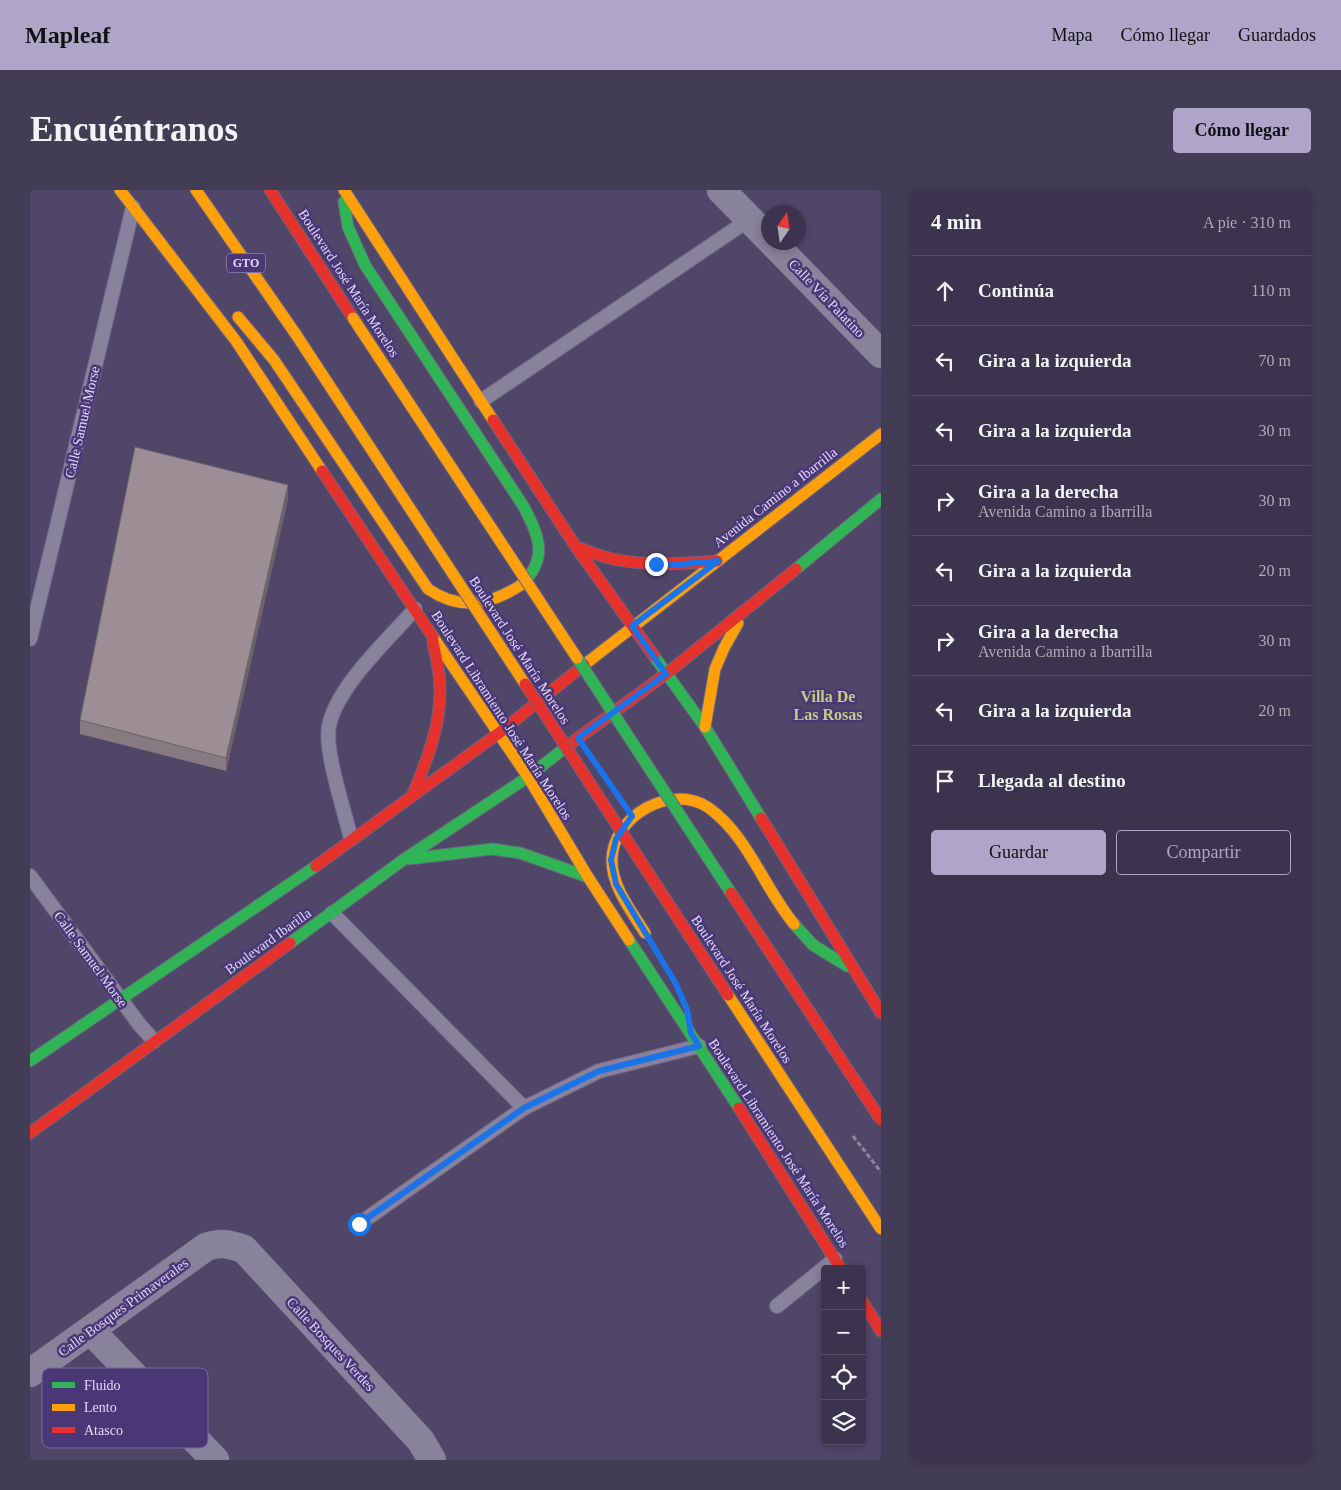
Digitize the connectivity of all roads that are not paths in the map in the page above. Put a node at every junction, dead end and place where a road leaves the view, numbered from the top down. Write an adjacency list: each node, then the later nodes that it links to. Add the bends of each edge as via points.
1 (120, 190): 6 (street, Boulevard Libramiento José María Morelos)
2 (196, 190): 46 (street, Boulevard José María Morelos / GTO, bridge, via 297,336)
3 (270, 190): 43 (street, Boulevard José María Morelos, bridge)
4 (344, 190): 11 (street, via 343,213 365,265 524,508 538,535 539,556 532,575 518,587 494,599 461,603 441,598 428,589 274,360); 13 (street)
5 (721, 190): 7 (street)
6 (133, 205): 9 (street, Boulevard Libramiento José María Morelos); 22 (lane, Calle Samuel Morse)
7 (759, 229): 13 (lane)
8 (780, 250): 12 (street, Calle Vía Palatino)
9 (188, 278): 10 (street); 18 (street, Boulevard Libramiento José María Morelos, via 236,341)
10 (216, 297)
11 (229, 307)
12 (881, 354)
13 (481, 400): 16 (street)
14 (881, 434): 17 (street, Avenida Camino a Ibarrilla)
15 (881, 499): 19 (street)
16 (576, 547): 17 (street, via 641,563 671,565); 20 (street)
17 (718, 561): 20 (street, Avenida Camino a Ibarrilla)
18 (415, 609): 21 (street, Boulevard Libramiento José María Morelos); 28 (lane, via 339,699 329,727 330,755)
19 (745, 611): 23 (street); 24 (street, via 715,669)
20 (632, 626): 23 (street); 25 (street, Avenida Camino a Ibarrilla)
21 (432, 636): 25 (street, Boulevard Libramiento José María Morelos); 27 (street, via 440,698 428,757)
22 (30, 639)
23 (666, 674): 24 (street); 26 (street)
24 (705, 728): 34 (street)
25 (499, 732): 26 (street, Boulevard Libramiento José María Morelos); 27 (street)
26 (528, 777): 29 (street, Boulevard Ibarilla); 31 (street, Boulevard Libramiento José María Morelos)
27 (413, 794): 28 (street)
28 (352, 839): 35 (street)
29 (403, 860): 31 (street, via 492,849 520,853); 32 (street, Boulevard Ibarilla)
30 (30, 876): 35 (lane, Calle Samuel Morse)
31 (588, 877): 38 (street, Boulevard Libramiento José María Morelos)
32 (332, 913): 39 (street, Boulevard Ibarilla); 42 (lane)
33 (651, 942): 34 (street, via 616,884 611,860 616,839 632,816 645,808 667,800 690,800 715,812 732,830 780,906 804,937)
34 (852, 968): 37 (street)
35 (122, 1000): 39 (lane, Calle Samuel Morse); 41 (street)
36 (683, 1002): 38 (street)
37 (881, 1013)
38 (691, 1033): 40 (street, Boulevard Libramiento José María Morelos)
39 (154, 1041): 44 (street, Boulevard Ibarilla)
40 (699, 1046): 42 (lane, via 599,1071); 48 (street, Boulevard Libramiento José María Morelos)
41 (30, 1061)
42 (524, 1108): 45 (lane)
43 (881, 1120)
44 (30, 1133)
45 (359, 1224)
46 (881, 1229)
47 (219, 1243): 51 (street, Calle Bosques Primaverales, via 206,1247); 57 (street, Calle Bosques Verdes, via 244,1249 421,1441)
48 (838, 1264): 49 (lane)
49 (777, 1306)
50 (866, 1308): 52 (street)
51 (91, 1331): 53 (street); 54 (street, Calle Bosques Primaverales)
52 (881, 1331)
53 (126, 1368)
54 (30, 1373)
55 (203, 1448): 56 (street)
56 (214, 1460)
57 (432, 1460)

